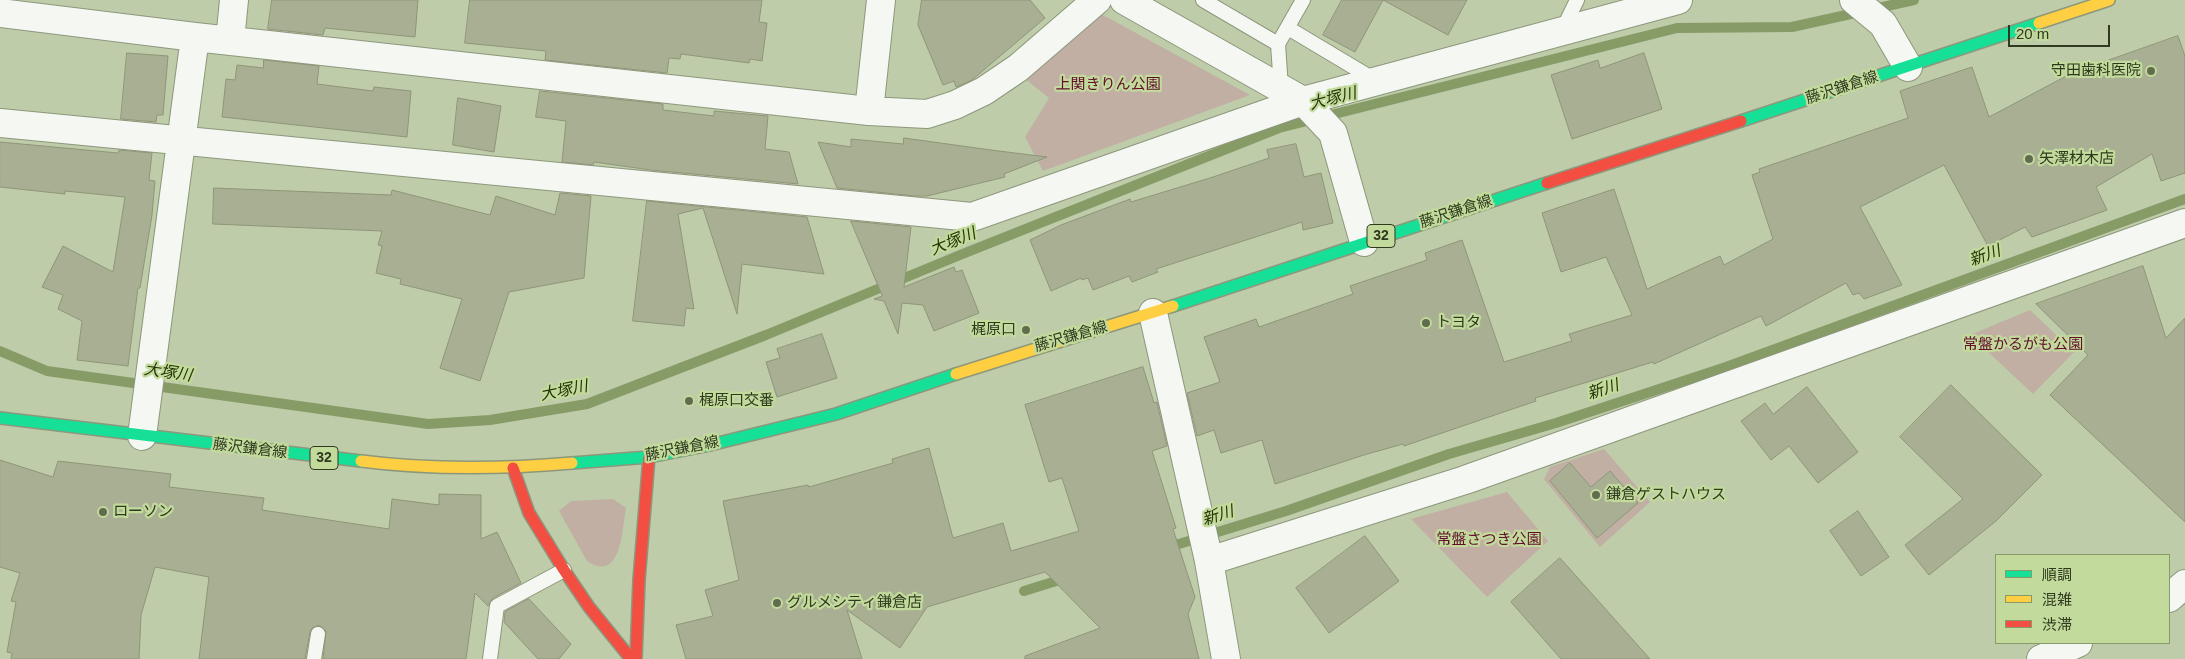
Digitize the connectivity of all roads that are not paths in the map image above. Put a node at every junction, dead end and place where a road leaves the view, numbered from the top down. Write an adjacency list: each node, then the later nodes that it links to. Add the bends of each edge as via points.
1 (234, 0): 16 (street)
2 (881, 0): 21 (street)
3 (1097, 0): 21 (street, via 1018,68 984,91 927,114)
4 (1124, 0): 20 (street)
5 (1203, 0): 17 (lane)
6 (1303, 0): 13 (lane)
7 (1577, 0): 14 (lane)
8 (1678, 0): 11 (street)
9 (1854, 0): 18 (street, via 1883,24)
10 (2109, 0): 18 (main road, 藤沢鎌倉線 / 32)
11 (1649, 4): 14 (street)
12 (0, 14): 15 (street)
13 (1288, 28): 17 (lane); 19 (lane)
14 (1562, 31): 19 (street)
15 (195, 37): 16 (street); 23 (street)
16 (230, 41): 21 (street)
17 (1278, 44): 20 (lane)
18 (1908, 67): 25 (main road, 藤沢鎌倉線 / 32)
19 (1377, 81): 20 (street)
20 (1292, 94): 23 (street, via 972,217); 25 (street, via 1333,133)
21 (869, 111)
22 (0, 123): 23 (street)
23 (183, 141): 28 (street)
24 (2185, 223): 31 (street, via 1466,480)
25 (1364, 242): 26 (main road, 藤沢鎌倉線 / 32)
26 (1153, 312): 29 (main road, 藤沢鎌倉線 / 32, via 1014,354 836,414); 31 (street)
27 (0, 418): 28 (main road, 藤沢鎌倉線 / 32)
28 (142, 436): 30 (main road, 藤沢鎌倉線 / 32, via 408,467)
29 (649, 457): 30 (main road, 藤沢鎌倉線 / 32); 40 (main road)
30 (513, 468): 32 (main road, via 529,513)
31 (1209, 561): 41 (street)
32 (564, 570): 38 (lane, via 497,606); 39 (main road)
33 (2185, 584): 34 (street)
34 (2170, 597)
35 (318, 634): 37 (lane)
36 (2076, 644): 42 (street)
37 (314, 659)
38 (490, 659)
39 (631, 659)
40 (636, 659)
41 (1226, 659)
42 (2041, 659)

